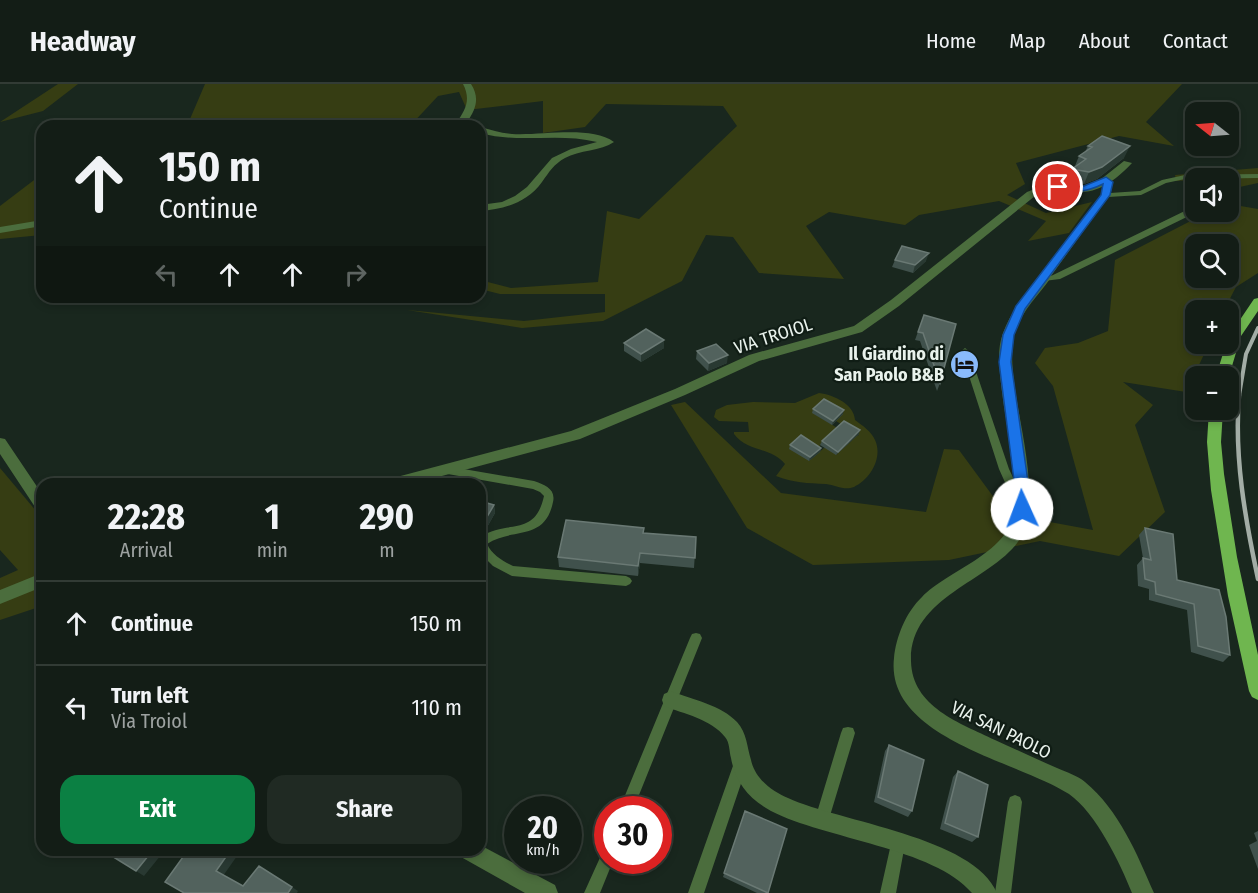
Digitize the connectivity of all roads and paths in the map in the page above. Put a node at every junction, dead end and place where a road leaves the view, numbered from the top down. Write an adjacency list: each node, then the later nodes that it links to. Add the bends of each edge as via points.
1 (467, 84): 2 (street, via 472,100)
2 (464, 120)
3 (486, 132): 8 (street, via 512,137 584,135 609,141 556,160 527,194 505,206)
4 (1127, 163): 6 (street, VIA TROIOL)
5 (1258, 176): 7 (lane, via 1185,177 1164,181 1141,193)
6 (1106, 180): 7 (lane); 18 (street, VIA TROIOL, via 1085,189 1047,187 1031,194 858,329 754,358 575,435)
7 (1106, 195): 12 (lane)
8 (486, 208)
9 (1185, 214): 12 (lane, via 1057,277)
10 (36, 224): 11 (street)
11 (0, 230)
12 (1044, 279): 20 (street, VIA SAN PAOLO, via 1020,309 1008,335 1005,362)
13 (1258, 302): 15 (main road, via 1235,336)
14 (965, 351): 20 (lane, via 1004,469 1013,489)
15 (1225, 366)
16 (1215, 420): 28 (main road, via 1217,483)
17 (0, 443): 21 (street)
18 (446, 470): 19 (street, VIA TROIOL); 22 (lane, via 534,485 549,495 544,516 536,522 519,532)
19 (416, 478)
20 (1023, 496): 45 (street, VIA SAN PAOLO, via 1020,522 1013,538 927,602 906,636 902,660 905,683 918,704 939,723 1077,788 1125,850)
21 (36, 497)
22 (486, 539)
23 (486, 553): 24 (lane, via 512,571)
24 (626, 581)
25 (36, 582): 26 (street)
26 (0, 597)
27 (696, 638): 29 (lane)
28 (1258, 691)
29 (671, 700): 31 (street, via 723,722 735,735); 32 (lane)
30 (848, 733): 34 (lane)
31 (741, 763): 34 (street, via 761,796); 41 (lane)
32 (632, 796)
33 (1015, 802): 44 (lane)
34 (822, 819): 35 (street)
35 (898, 844): 42 (lane); 43 (street, via 935,856 972,876)
36 (477, 856): 38 (street)
37 (600, 874): 40 (lane)
38 (525, 888): 39 (street)
39 (547, 893)
40 (592, 893)
41 (696, 893)
42 (888, 893)
43 (986, 893)
44 (1003, 893)
45 (1143, 893)

